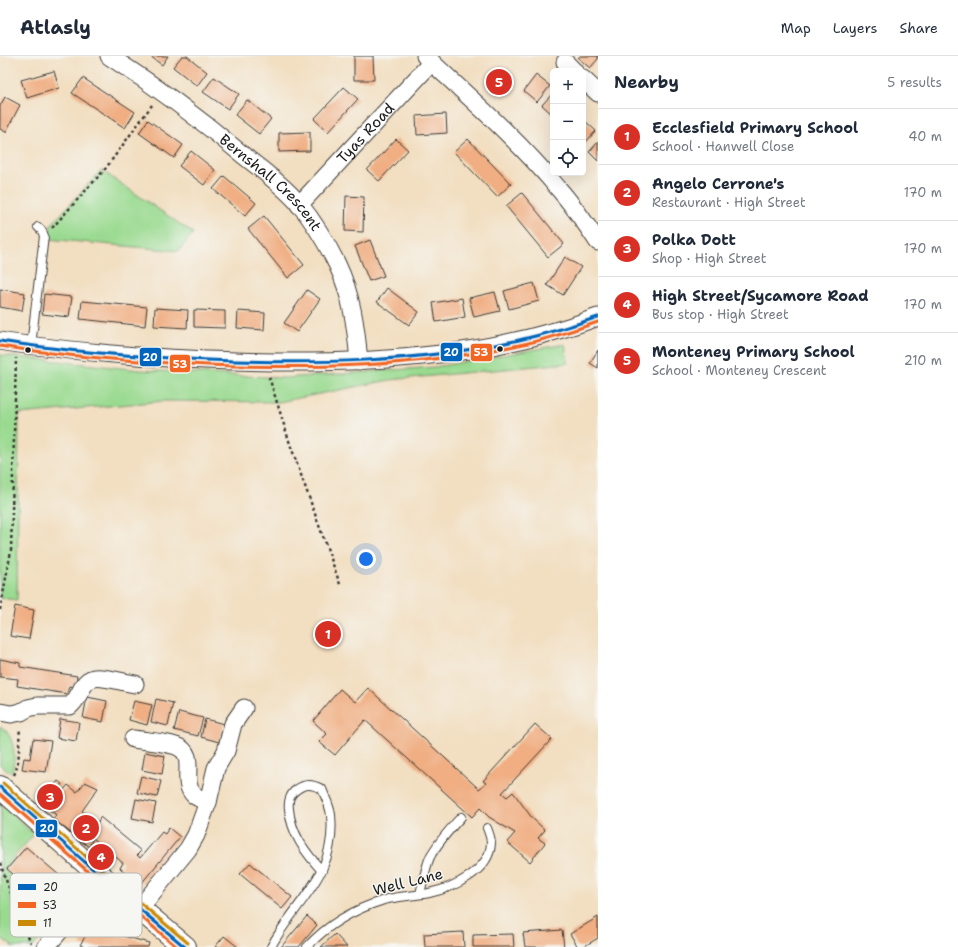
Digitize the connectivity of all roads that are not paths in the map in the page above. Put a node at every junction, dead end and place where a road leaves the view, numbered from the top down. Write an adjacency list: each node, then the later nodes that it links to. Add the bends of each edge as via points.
1 (109, 56): 5 (street, Bernshall Crescent, via 162,91 212,129)
2 (429, 59): 5 (street, Tyas Road); 7 (street, via 520,145 559,188)
3 (586, 82): 4 (street)
4 (598, 93)
5 (300, 205): 10 (street, Bernshall Crescent, via 337,263 348,291 356,324)
6 (38, 227): 9 (lane, via 44,236)
7 (598, 242)
8 (598, 317): 10 (street, via 535,336 474,349)
9 (16, 343): 10 (street, via 166,359)
10 (359, 361)
11 (135, 684): 13 (street, via 94,678 86,682 77,701 70,706 37,706 11,714)
12 (244, 708): 16 (street, via 234,724 226,751 216,768)
13 (0, 712)
14 (133, 739): 16 (street, via 177,746 184,751 188,755 190,787 194,795)
15 (2, 788): 20 (street)
16 (208, 802): 22 (street, via 188,849)
17 (461, 817): 21 (lane, via 430,858)
18 (487, 828): 21 (lane, Well Lane, via 491,841 490,853 482,866 468,878 452,886)
19 (322, 871): 19 (lane, via 306,854 294,834 289,817 288,802 293,792 302,785 313,784 322,789 331,814 331,842); 27 (lane)
20 (97, 873)
21 (420, 894): 28 (lane, Well Lane, via 384,900 356,911 328,927)
22 (142, 905)
23 (142, 911): 26 (street)
24 (55, 937): 25 (street)
25 (46, 947)
26 (185, 947)
27 (271, 947)
28 (307, 947)

